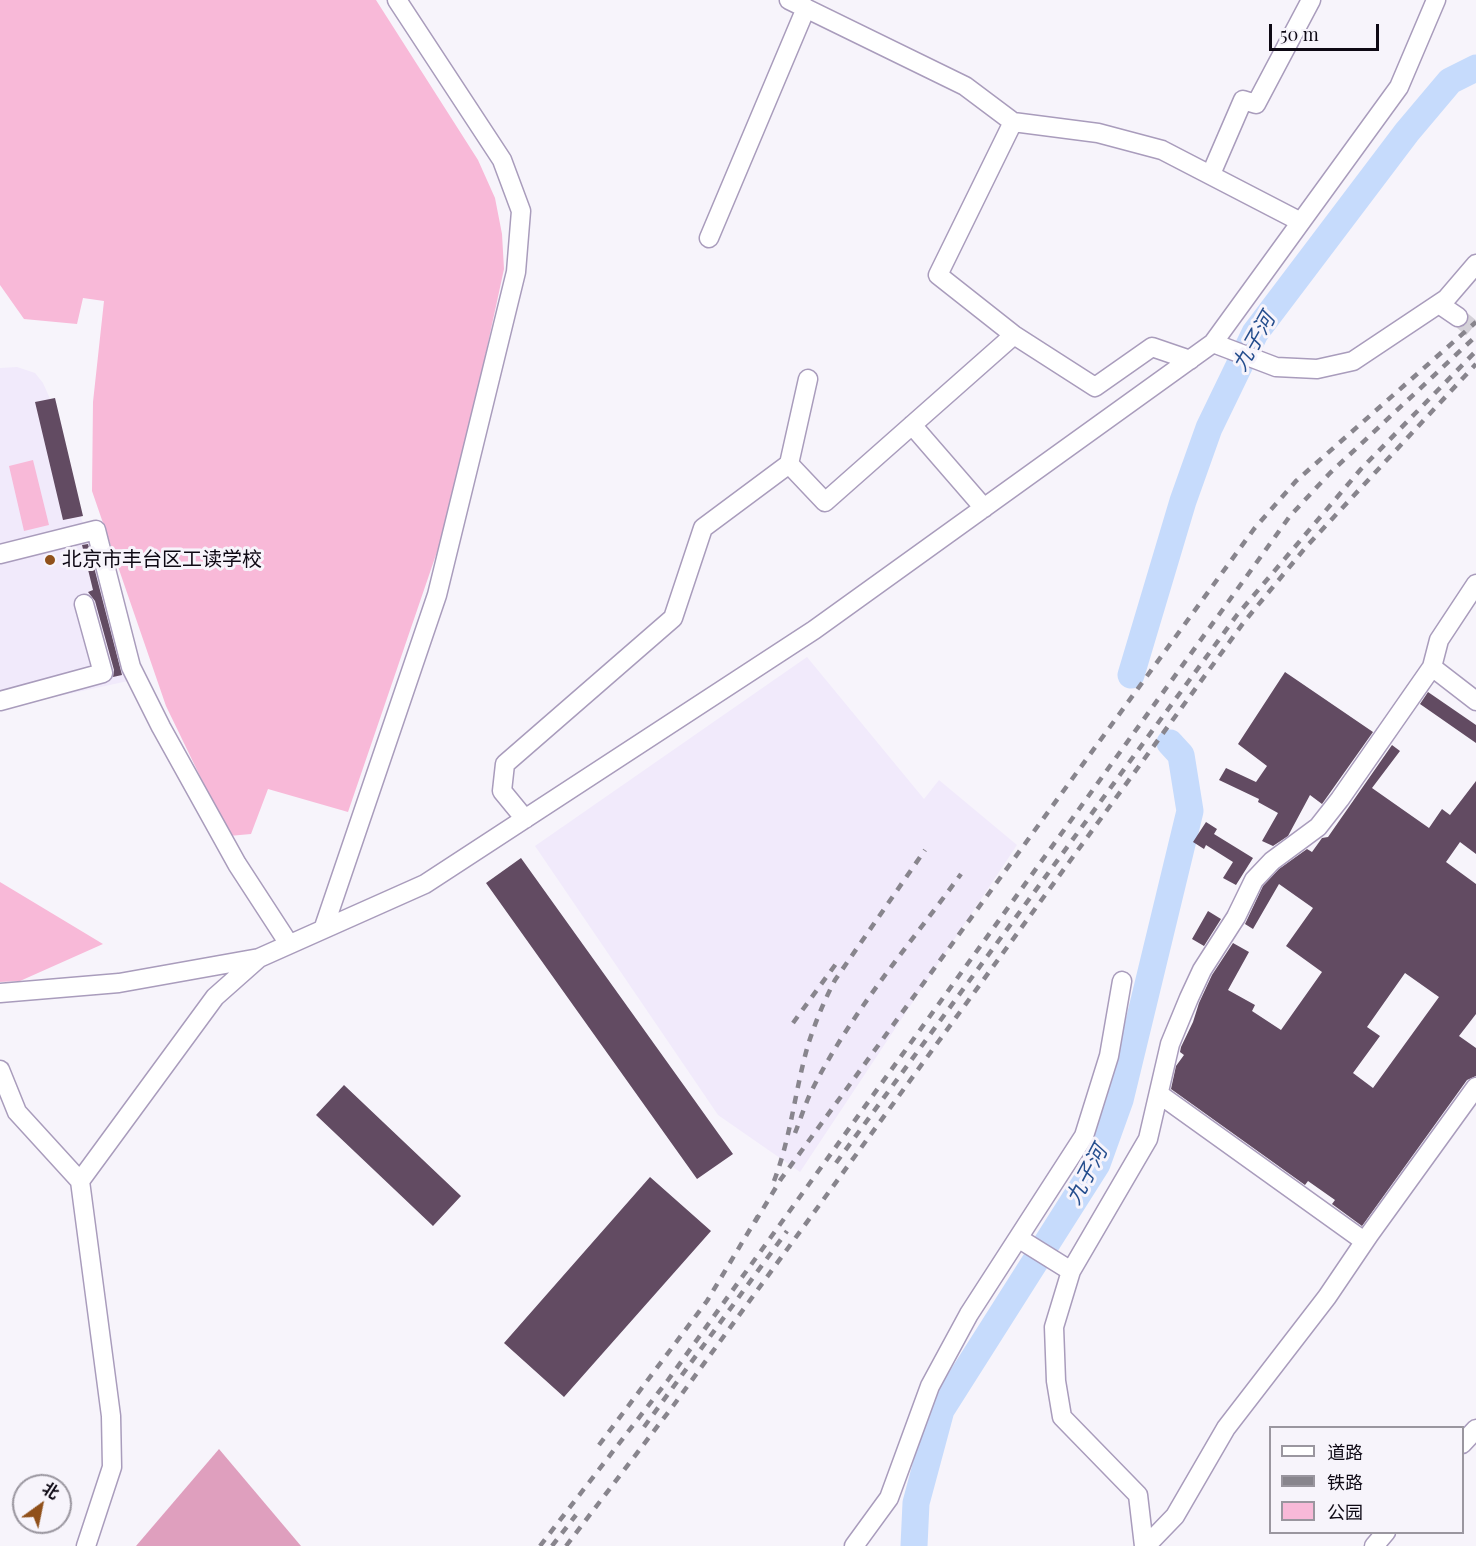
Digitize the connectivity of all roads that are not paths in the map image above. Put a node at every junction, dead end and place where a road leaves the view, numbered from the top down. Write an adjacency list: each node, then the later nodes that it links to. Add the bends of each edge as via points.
1 (397, 0): 27 (street, via 502,160 521,211 516,272 437,595)
2 (789, 0): 5 (street)
3 (1311, 0): 7 (street, via 1256,104 1243,100)
4 (1436, 0): 8 (street, via 1399,87)
5 (806, 8): 6 (street, via 965,86); 9 (street)
6 (1013, 122): 7 (street, via 1098,133 1162,150); 13 (street, via 938,275)
7 (1211, 174): 8 (street)
8 (1301, 222): 14 (street)
9 (709, 238)
10 (1476, 264): 11 (street)
11 (1439, 304): 12 (street); 14 (street, via 1353,361 1317,369 1276,367)
12 (1458, 317)
13 (1014, 335): 15 (street, via 1095,387 1152,346); 17 (street)
14 (1214, 343): 15 (street)
15 (1190, 360): 19 (street)
16 (808, 379): 18 (street)
17 (912, 425): 18 (street, via 825,502); 19 (street)
18 (789, 464): 26 (street, via 703,528 673,618 505,764 502,791)
19 (984, 508): 26 (street, via 814,630)
20 (0, 554): 28 (street, via 96,530 131,667 237,864)
21 (1476, 584): 23 (street, via 1439,640)
22 (84, 604): 24 (street, via 103,673)
23 (1432, 667): 25 (street); 34 (street, via 1318,827 1272,861 1254,880 1189,998 1170,1044)
24 (0, 701)
25 (1476, 701)
26 (525, 819): 27 (street, via 425,884)
27 (324, 927): 28 (street)
28 (289, 944): 29 (street)
29 (259, 958): 31 (street, via 119,983); 35 (street, via 215,997)
30 (1122, 981): 36 (street, via 1108,1056 1084,1136)
31 (0, 993)
32 (0, 1070): 35 (street, via 17,1112)
33 (1476, 1087): 37 (street)
34 (1159, 1094): 37 (street); 38 (street, via 1148,1138)
35 (80, 1181): 42 (street, via 111,1416 112,1467)
36 (1018, 1238): 38 (street); 43 (street, via 969,1314 930,1386 889,1498)
37 (1364, 1241): 44 (street, via 1226,1428 1175,1516)
38 (1071, 1271): 44 (street, via 1054,1327 1062,1417 1138,1495)
39 (1476, 1429): 40 (street)
40 (1464, 1442)
41 (1385, 1534): 45 (street)
42 (86, 1546)
43 (854, 1546)
44 (1145, 1546)
45 (1374, 1546)

